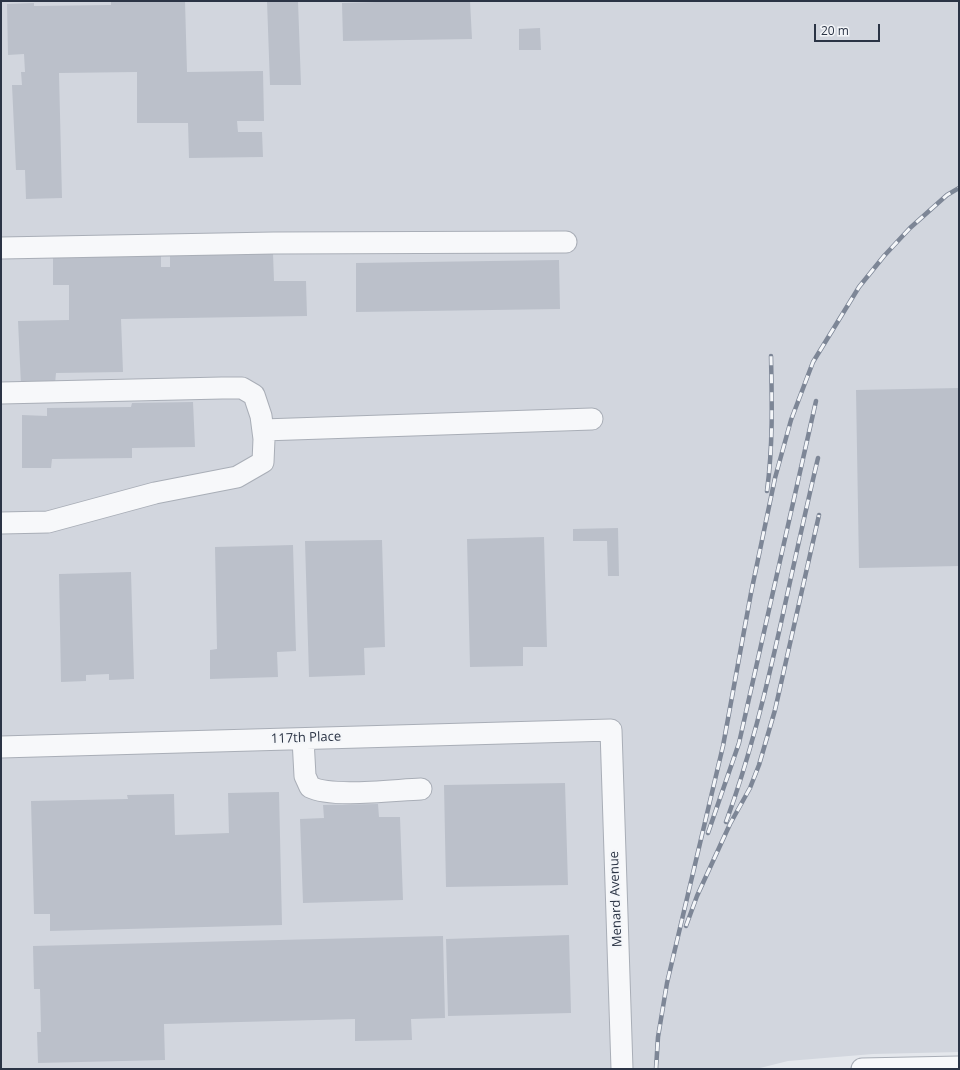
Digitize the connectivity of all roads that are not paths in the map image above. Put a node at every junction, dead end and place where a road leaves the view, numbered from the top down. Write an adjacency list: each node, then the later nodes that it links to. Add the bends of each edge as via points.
1 (566, 242): 2 (street, via 274,243)
2 (1, 248)
3 (1, 393): 5 (street, via 242,388 254,395)
4 (592, 419): 5 (street)
5 (263, 430): 6 (street, via 263,462 237,478 155,493 48,522)
6 (1, 522)
7 (611, 730): 8 (street, 117th Place); 12 (street, Menard Avenue)
8 (303, 739): 9 (street, 117th Place); 10 (street, via 305,776 310,787 317,790 352,792)
9 (1, 748)
10 (421, 789)
11 (959, 1067): 13 (street)
12 (622, 1069)
13 (862, 1069)

